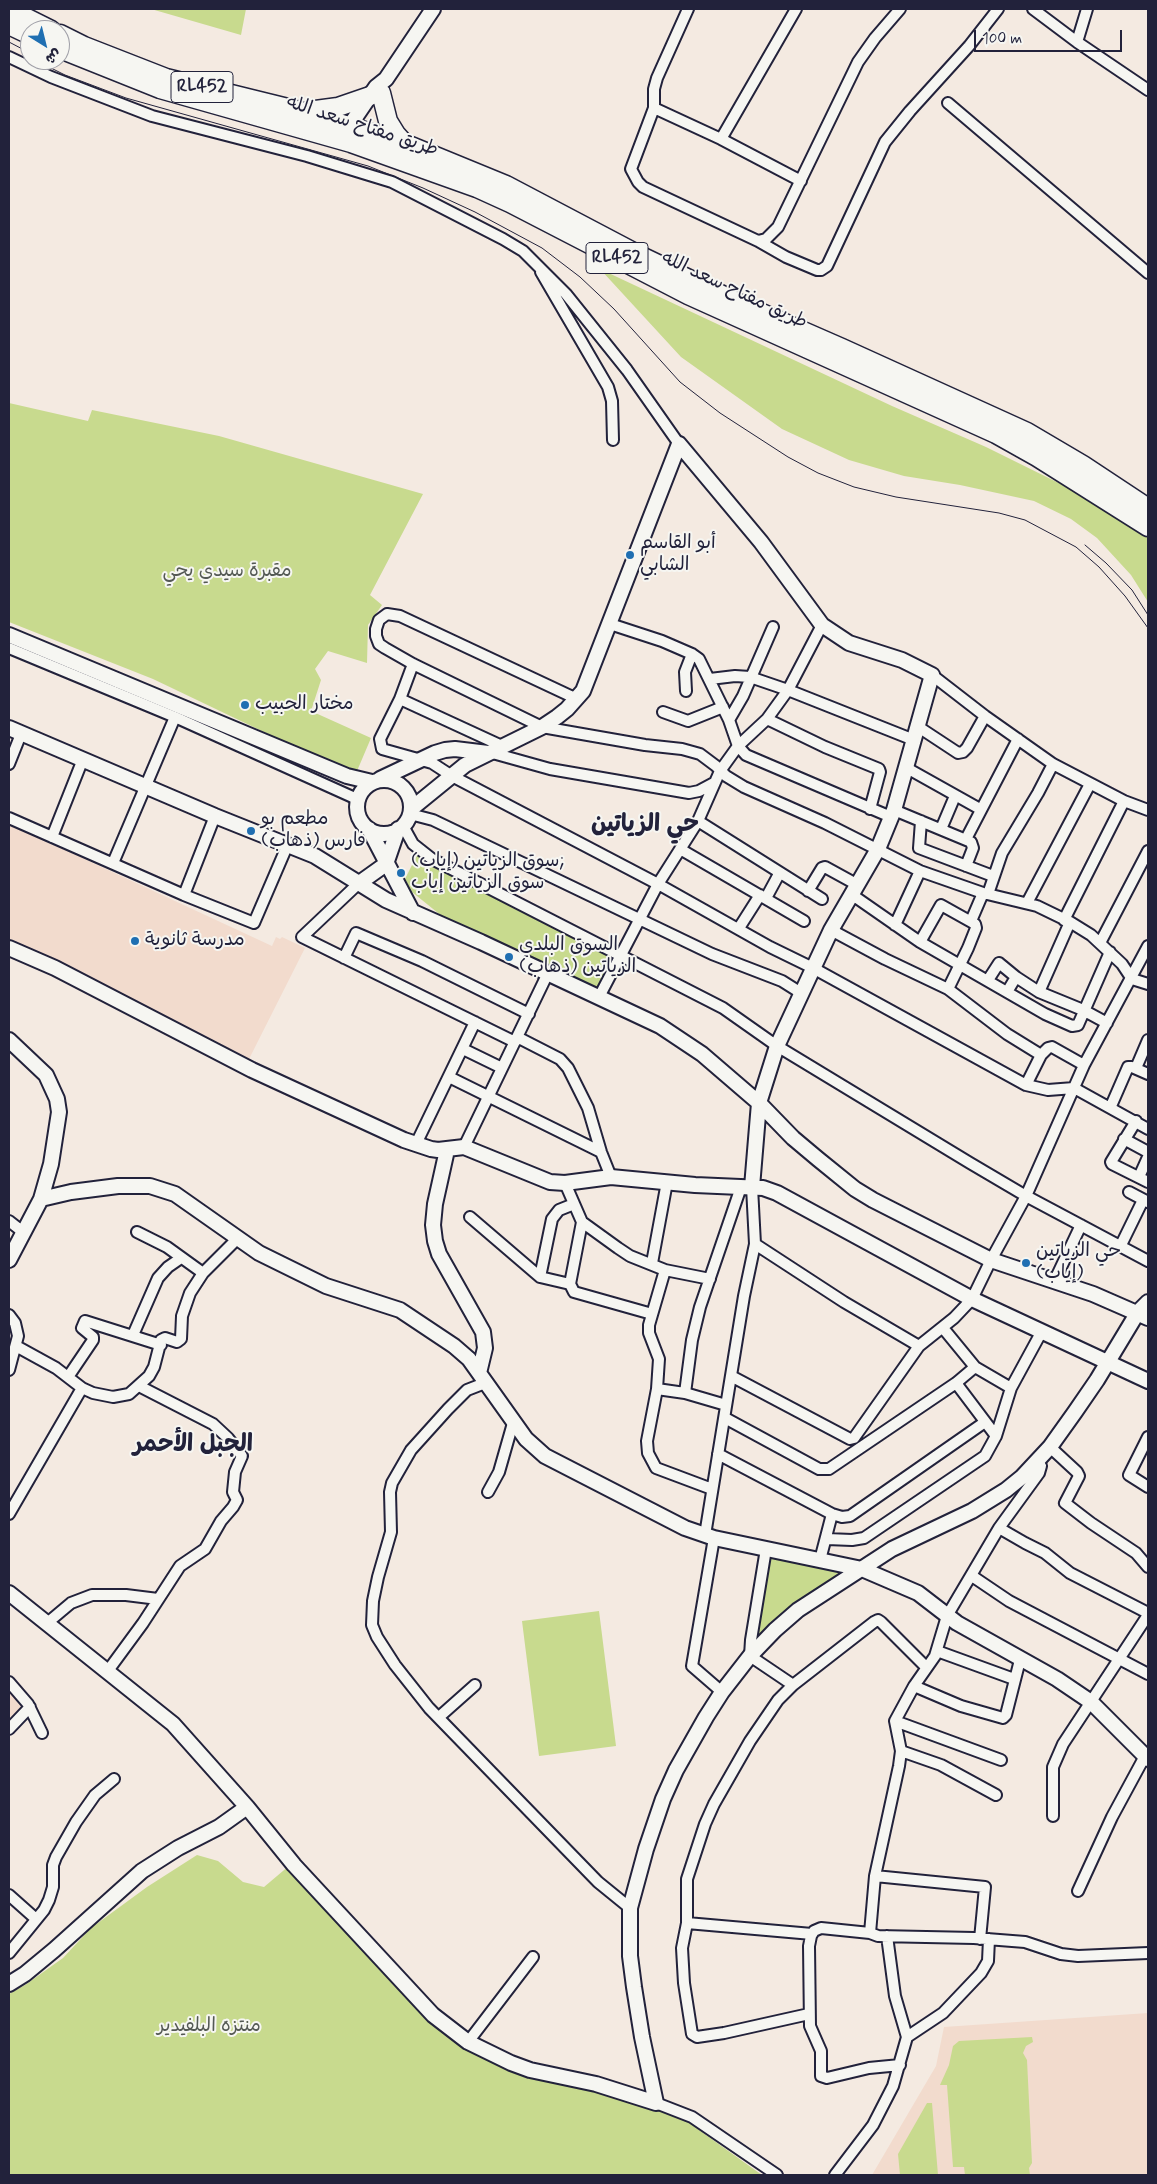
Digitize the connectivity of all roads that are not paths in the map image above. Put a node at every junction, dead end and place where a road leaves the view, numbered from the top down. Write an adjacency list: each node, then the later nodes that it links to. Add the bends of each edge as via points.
1 (9, 9): 9 (highway)
2 (434, 9): 14 (street)
3 (688, 9): 17 (street, via 657,78)
4 (796, 9): 20 (street)
5 (900, 9): 22 (street, via 858,62)
6 (998, 9): 23 (street, via 885,142 827,266 817,270)
7 (1034, 9): 11 (street)
8 (1087, 9): 11 (street)
9 (31, 20)
10 (70, 39): 18 (highway, طريق مفتاح سعد الله / RL452, via 166,78)
11 (1077, 42): 15 (street)
12 (70, 53): 19 (highway, طريق مفتاح سعد الله / RL452, via 160,89)
13 (9, 57): 24 (street, via 152,116 307,156 392,182 478,225)
14 (379, 89): 18 (highway, via 338,106); 19 (street); 21 (highway, via 388,121)
15 (1148, 90)
16 (948, 103): 25 (street)
17 (654, 108): 20 (street); 23 (street, via 631,169 638,182)
18 (304, 112): 19 (highway, طريق مفتاح سعد الله / RL452)
19 (350, 135): 21 (highway, طريق مفتاح سعد الله / RL452); 29 (highway, طريق مفتاح سعد الله / RL452, via 510,203 688,295 996,434)
20 (721, 139): 22 (street)
21 (406, 144): 28 (highway, طريق مفتاح سعد الله / RL452, via 506,185 739,303 1027,432)
22 (801, 181): 23 (street, via 778,227)
23 (758, 241)
24 (534, 261): 26 (street, via 608,387 612,401); 27 (street, via 582,313)
25 (1148, 273)
26 (613, 440)
27 (679, 444): 30 (street); 31 (street, via 761,542)
28 (1148, 508)
29 (1148, 527)
30 (610, 624): 35 (street); 43 (street, via 590,677)
31 (822, 625): 37 (street, via 849,643 902,660); 40 (street)
32 (773, 627): 38 (street)
33 (9, 635): 64 (street)
34 (9, 648): 47 (street)
35 (692, 654): 39 (street, via 699,659); 41 (street, via 685,672)
36 (413, 664): 42 (street); 43 (street, via 379,644 376,629 379,620 387,614 400,616); 51 (street)
37 (932, 675): 46 (street); 50 (street)
38 (750, 678): 39 (street); 40 (street); 49 (street)
39 (710, 679): 44 (street)
40 (788, 690): 48 (street); 54 (street)
41 (686, 691)
42 (400, 699): 55 (street); 59 (street, via 380,744 387,751)
43 (576, 699): 51 (street)
44 (723, 708): 45 (street, via 688,721); 49 (street)
45 (662, 712)
46 (985, 716): 50 (street, via 968,748 958,753); 53 (street)
47 (175, 717): 69 (street); 70 (street)
48 (767, 719): 56 (street); 73 (street, via 878,769 880,772)
49 (730, 720): 56 (street)
50 (917, 726): 54 (street)
51 (542, 727): 55 (street); 63 (street, via 682,749 705,757)
52 (15, 731): 58 (street); 60 (street)
53 (1018, 739): 61 (street); 74 (street)
54 (914, 740): 62 (street)
55 (502, 746): 57 (street)
56 (738, 746): 63 (street); 73 (street, via 746,755)
57 (489, 752): 59 (street, via 455,749); 65 (street); 67 (street, via 550,769 689,793 699,792)
58 (84, 759): 69 (street); 84 (street)
59 (422, 759): 65 (street); 66 (street)
60 (9, 764)
61 (1053, 764): 68 (street); 95 (street, via 1010,838)
62 (905, 767): 71 (street); 76 (street)
63 (720, 771): 67 (street); 88 (street, via 744,787)
64 (347, 776): 66 (street); 70 (street)
65 (452, 776): 79 (street); 97 (street)
66 (375, 781): 70 (street); 79 (street, via 386,780 400,785 410,799)
67 (714, 782): 81 (street)
68 (1090, 784): 72 (street); 104 (street)
69 (146, 787): 77 (street); 90 (street)
70 (358, 796): 82 (street, via 357,814)
71 (955, 796): 74 (street); 83 (street)
72 (1124, 802): 75 (street); 109 (street)
73 (870, 809): 76 (street)
74 (980, 809): 85 (street)
75 (1148, 810)
76 (892, 814): 80 (street); 88 (street)
77 (215, 816): 86 (street); 101 (street)
78 (9, 818): 84 (street)
79 (405, 820): 82 (street, via 386,834); 91 (street); 106 (street, via 432,820); 118 (street, via 413,844 432,859)
80 (921, 820): 83 (street); 92 (street, via 919,848)
81 (698, 821): 87 (street); 94 (street)
82 (368, 829): 91 (street)
83 (941, 829): 85 (street)
84 (52, 837): 90 (street)
85 (966, 840): 92 (street, via 973,844)
86 (288, 844): 96 (street, via 315,856); 101 (street, via 254,923)
87 (680, 849): 97 (street); 102 (street)
88 (878, 849): 93 (street); 98 (street)
89 (1148, 851): 114 (street)
90 (113, 863): 101 (street)
91 (386, 864): 96 (street); 105 (street)
92 (966, 866): 95 (street)
93 (920, 871): 100 (street); 110 (street)
94 (780, 874): 99 (street); 102 (street)
95 (993, 876): 100 (street)
96 (358, 884): 105 (street); 119 (street, via 302,937)
97 (658, 884): 106 (street); 111 (street)
98 (854, 889): 99 (street, via 825,866); 110 (street); 112 (street)
99 (808, 891): 103 (street)
100 (986, 893): 104 (street); 108 (street)
101 (184, 895)
102 (763, 897): 107 (street); 111 (street)
103 (822, 899)
104 (1027, 903): 109 (street)
105 (413, 913): 122 (street)
106 (640, 918): 118 (street); 130 (street, via 712,954 782,981)
107 (804, 921)
108 (972, 921): 113 (street, via 942,905); 120 (street, via 976,928)
109 (1067, 921): 114 (street); 129 (street)
110 (895, 925): 113 (street)
111 (739, 928): 121 (street)
112 (831, 930): 121 (street); 127 (street)
113 (920, 942): 120 (street)
114 (1100, 943): 117 (street)
115 (1148, 946): 124 (street)
116 (9, 948): 155 (street, via 55,968 252,1070)
117 (1110, 952): 124 (street); 132 (street)
118 (621, 956): 131 (street); 139 (street, via 722,1008)
119 (344, 958): 133 (street, via 356,933); 134 (street)
120 (960, 964): 125 (street); 127 (street)
121 (813, 968): 130 (street); 147 (street)
122 (548, 973): 131 (street); 133 (street)
123 (1016, 977): 125 (street, via 999,963); 128 (street); 129 (street)
124 (1132, 979): 126 (street); 135 (street)
125 (988, 980): 128 (street)
126 (1148, 984)
127 (948, 989): 141 (street, via 1007,1034)
128 (1007, 992): 132 (street, via 1072,1026 1078,1024)
129 (1039, 992): 132 (street)
130 (801, 993): 139 (street)
131 (599, 997): 150 (street, via 660,1026 702,1054)
132 (1083, 1010): 135 (street)
133 (529, 1014): 136 (street)
134 (475, 1022): 136 (street); 140 (street)
135 (1107, 1023): 142 (street)
136 (516, 1039): 143 (street); 158 (street, via 560,1059 568,1068 588,1108)
137 (1148, 1040): 144 (street)
138 (9, 1042): 168 (street, via 46,1075 57,1100 58,1125)
139 (776, 1046): 150 (street); 167 (street)
140 (462, 1048): 143 (street); 146 (street)
141 (1041, 1055): 142 (street, via 1052,1048); 147 (street)
142 (1084, 1065): 148 (street)
143 (502, 1068): 149 (street)
144 (1136, 1068): 145 (street); 151 (street, via 1128,1067)
145 (1148, 1074)
146 (449, 1077): 149 (street); 155 (street)
147 (1026, 1085): 148 (street, via 1048,1090)
148 (1074, 1088): 151 (street); 167 (street)
149 (488, 1096): 156 (street); 158 (street)
150 (759, 1103): 165 (street); 182 (street, via 794,1138 855,1189)
151 (1111, 1106): 152 (street)
152 (1136, 1121): 153 (street); 154 (street)
153 (1148, 1129)
154 (1124, 1139): 159 (street); 162 (street, via 1112,1164)
155 (416, 1144): 157 (street)
156 (464, 1147): 157 (street); 164 (street, via 542,1180)
157 (447, 1150): 207 (street, via 435,1204 435,1240 439,1254 483,1332)
158 (601, 1152): 161 (street)
159 (1148, 1152)
160 (1148, 1157): 162 (street)
161 (611, 1177): 163 (street); 164 (street)
162 (1143, 1179)
163 (667, 1182): 165 (street); 184 (street)
164 (565, 1183): 170 (street)
165 (746, 1187): 178 (street); 188 (street); 191 (street, via 777,1193)
166 (1129, 1192): 169 (street)
167 (1026, 1196): 174 (street); 182 (street)
168 (41, 1199): 175 (street); 177 (street, via 99,1188 150,1186 175,1194)
169 (1146, 1201): 179 (street)
170 (574, 1204): 173 (street); 187 (street, via 559,1210 552,1219)
171 (470, 1217): 187 (street)
172 (9, 1221): 175 (street)
173 (582, 1222): 184 (street, via 630,1256); 190 (street)
174 (1081, 1225): 179 (street); 189 (street)
175 (23, 1232): 181 (street)
176 (138, 1232): 180 (street)
177 (237, 1239): 186 (street); 207 (street, via 326,1286 400,1310 454,1346 469,1359)
178 (755, 1244): 201 (street); 205 (street)
179 (1121, 1245): 183 (street)
180 (181, 1258): 186 (street); 198 (street, via 158,1278)
181 (9, 1260)
182 (991, 1260): 189 (street); 191 (street)
183 (1148, 1261)
184 (652, 1263): 185 (street)
185 (665, 1270): 188 (street); 193 (street)
186 (203, 1273): 199 (street, via 190,1293 184,1311 181,1339 175,1342 165,1338)
187 (540, 1277): 190 (street)
188 (710, 1280): 214 (street, via 692,1340)
189 (1054, 1282): 195 (street)
190 (570, 1284): 193 (street, via 574,1292)
191 (972, 1299): 196 (street); 197 (street)
192 (1148, 1302): 195 (street)
193 (652, 1314): 213 (street, via 649,1333 659,1359)
194 (9, 1315): 200 (street, via 18,1330)
195 (1143, 1315): 202 (street)
196 (944, 1328): 201 (street); 203 (street)
197 (1042, 1331): 202 (street); 212 (street)
198 (133, 1335): 199 (street); 206 (street, via 85,1321 82,1328 93,1340)
199 (161, 1345): 210 (street, via 154,1367)
200 (16, 1346): 204 (street); 206 (street)
201 (919, 1346): 221 (street)
202 (1108, 1361): 208 (street); 222 (street)
203 (975, 1367): 209 (street); 212 (street)
204 (9, 1370)
205 (731, 1376): 215 (street); 221 (street)
206 (68, 1377): 211 (street)
207 (482, 1378): 218 (street); 259 (street, via 411,1450 392,1484 391,1532 373,1601 372,1625 384,1650)
208 (1148, 1381)
209 (956, 1383): 217 (street); 223 (street)
210 (140, 1386): 211 (street, via 129,1394 113,1397); 240 (street, via 213,1424 242,1456 235,1472 233,1492 237,1500 233,1507 221,1521 206,1549 180,1566)
211 (82, 1388): 229 (street)
212 (1011, 1388): 219 (street)
213 (656, 1389): 214 (street); 227 (street, via 647,1441 652,1463 661,1470)
214 (685, 1393): 215 (street)
215 (726, 1405): 216 (street)
216 (724, 1418): 223 (street, via 819,1469 829,1469); 224 (street)
217 (985, 1422): 219 (street); 230 (street, via 850,1516)
218 (513, 1423): 228 (street, via 501,1465); 232 (street, via 545,1456 678,1525)
219 (996, 1436): 233 (street, via 985,1456 876,1532 852,1540)
220 (1148, 1437): 226 (street, via 1129,1475)
221 (852, 1439): 223 (street, via 848,1448)
222 (1050, 1446): 225 (street); 236 (street, via 1079,1476 1065,1503 1136,1553)
223 (852, 1453)
224 (718, 1454): 227 (street); 230 (street)
225 (1037, 1462): 231 (street, via 1041,1466 1039,1473); 237 (street, via 1006,1490 972,1511 892,1549)
226 (1148, 1487)
227 (712, 1489): 232 (street)
228 (488, 1492)
229 (9, 1514)
230 (832, 1514): 233 (street)
231 (999, 1528): 238 (street); 242 (street, via 1045,1553 1070,1573)
232 (710, 1536): 234 (street); 256 (street, via 692,1666)
233 (827, 1539): 235 (street)
234 (766, 1549): 235 (street); 245 (street)
235 (820, 1560): 237 (street)
236 (1148, 1567)
237 (862, 1569): 241 (street, via 918,1593); 245 (street, via 798,1610)
238 (972, 1576): 241 (street); 247 (street, via 1009,1601)
239 (9, 1593): 243 (street)
240 (158, 1599): 243 (street, via 92,1595 71,1603); 249 (street)
241 (947, 1616): 244 (street); 246 (street)
242 (1147, 1618): 247 (street)
243 (46, 1624): 249 (street)
244 (937, 1651): 248 (street); 251 (street)
245 (750, 1656): 254 (street); 256 (street)
246 (1020, 1660): 251 (street); 257 (street)
247 (1120, 1660): 250 (street); 257 (street)
248 (926, 1667): 254 (street, via 878,1620); 255 (street)
249 (107, 1672): 268 (street, via 173,1724)
250 (1148, 1674)
251 (1014, 1679): 255 (street, via 1003,1718 961,1706)
252 (9, 1682): 258 (street)
253 (475, 1685): 259 (street)
254 (793, 1685): 275 (street, via 778,1700 750,1741 705,1824 687,1879)
255 (914, 1686): 260 (street)
256 (722, 1692): 273 (street, via 676,1770 663,1799)
257 (1091, 1702): 264 (street); 269 (street, via 1063,1744 1054,1767)
258 (30, 1708): 261 (street); 262 (street)
259 (439, 1718): 273 (street, via 598,1882)
260 (895, 1722): 263 (street); 265 (street)
261 (9, 1729)
262 (42, 1733)
263 (901, 1751): 267 (street, via 941,1765); 270 (street)
264 (1147, 1758): 271 (street, via 1112,1817)
265 (1001, 1760)
266 (114, 1779): 274 (street, via 95,1794 56,1857 50,1900)
267 (996, 1795)
268 (247, 1807): 283 (street, via 142,1872 54,1950); 286 (street, via 294,1865 381,1961 433,2014)
269 (1052, 1816)
270 (875, 1876): 276 (street); 279 (street, via 985,1886)
271 (1078, 1891)
272 (9, 1895): 274 (street)
273 (630, 1908): 288 (street, via 634,1988)
274 (36, 1919): 280 (street)
275 (686, 1923): 277 (street); 284 (street, via 682,1948 684,1983 693,2036)
276 (870, 1933): 277 (street, via 821,1928); 278 (street)
277 (812, 1934): 284 (street, via 809,1946)
278 (886, 1936): 279 (street); 285 (street, via 895,1996)
279 (984, 1939): 281 (street, via 1026,1942 1078,1956); 285 (street, via 988,1961 981,1973 944,2013)
280 (9, 1953)
281 (1148, 1953)
282 (533, 1957): 286 (street)
283 (9, 1984)
284 (810, 2014): 287 (street, via 810,2026 822,2058 823,2078)
285 (907, 2037): 287 (street)
286 (468, 2042): 288 (street, via 530,2070 582,2081)
287 (900, 2065): 290 (street, via 873,2124)
288 (656, 2103): 289 (street, via 692,2117)
289 (777, 2175)
290 (835, 2175)

